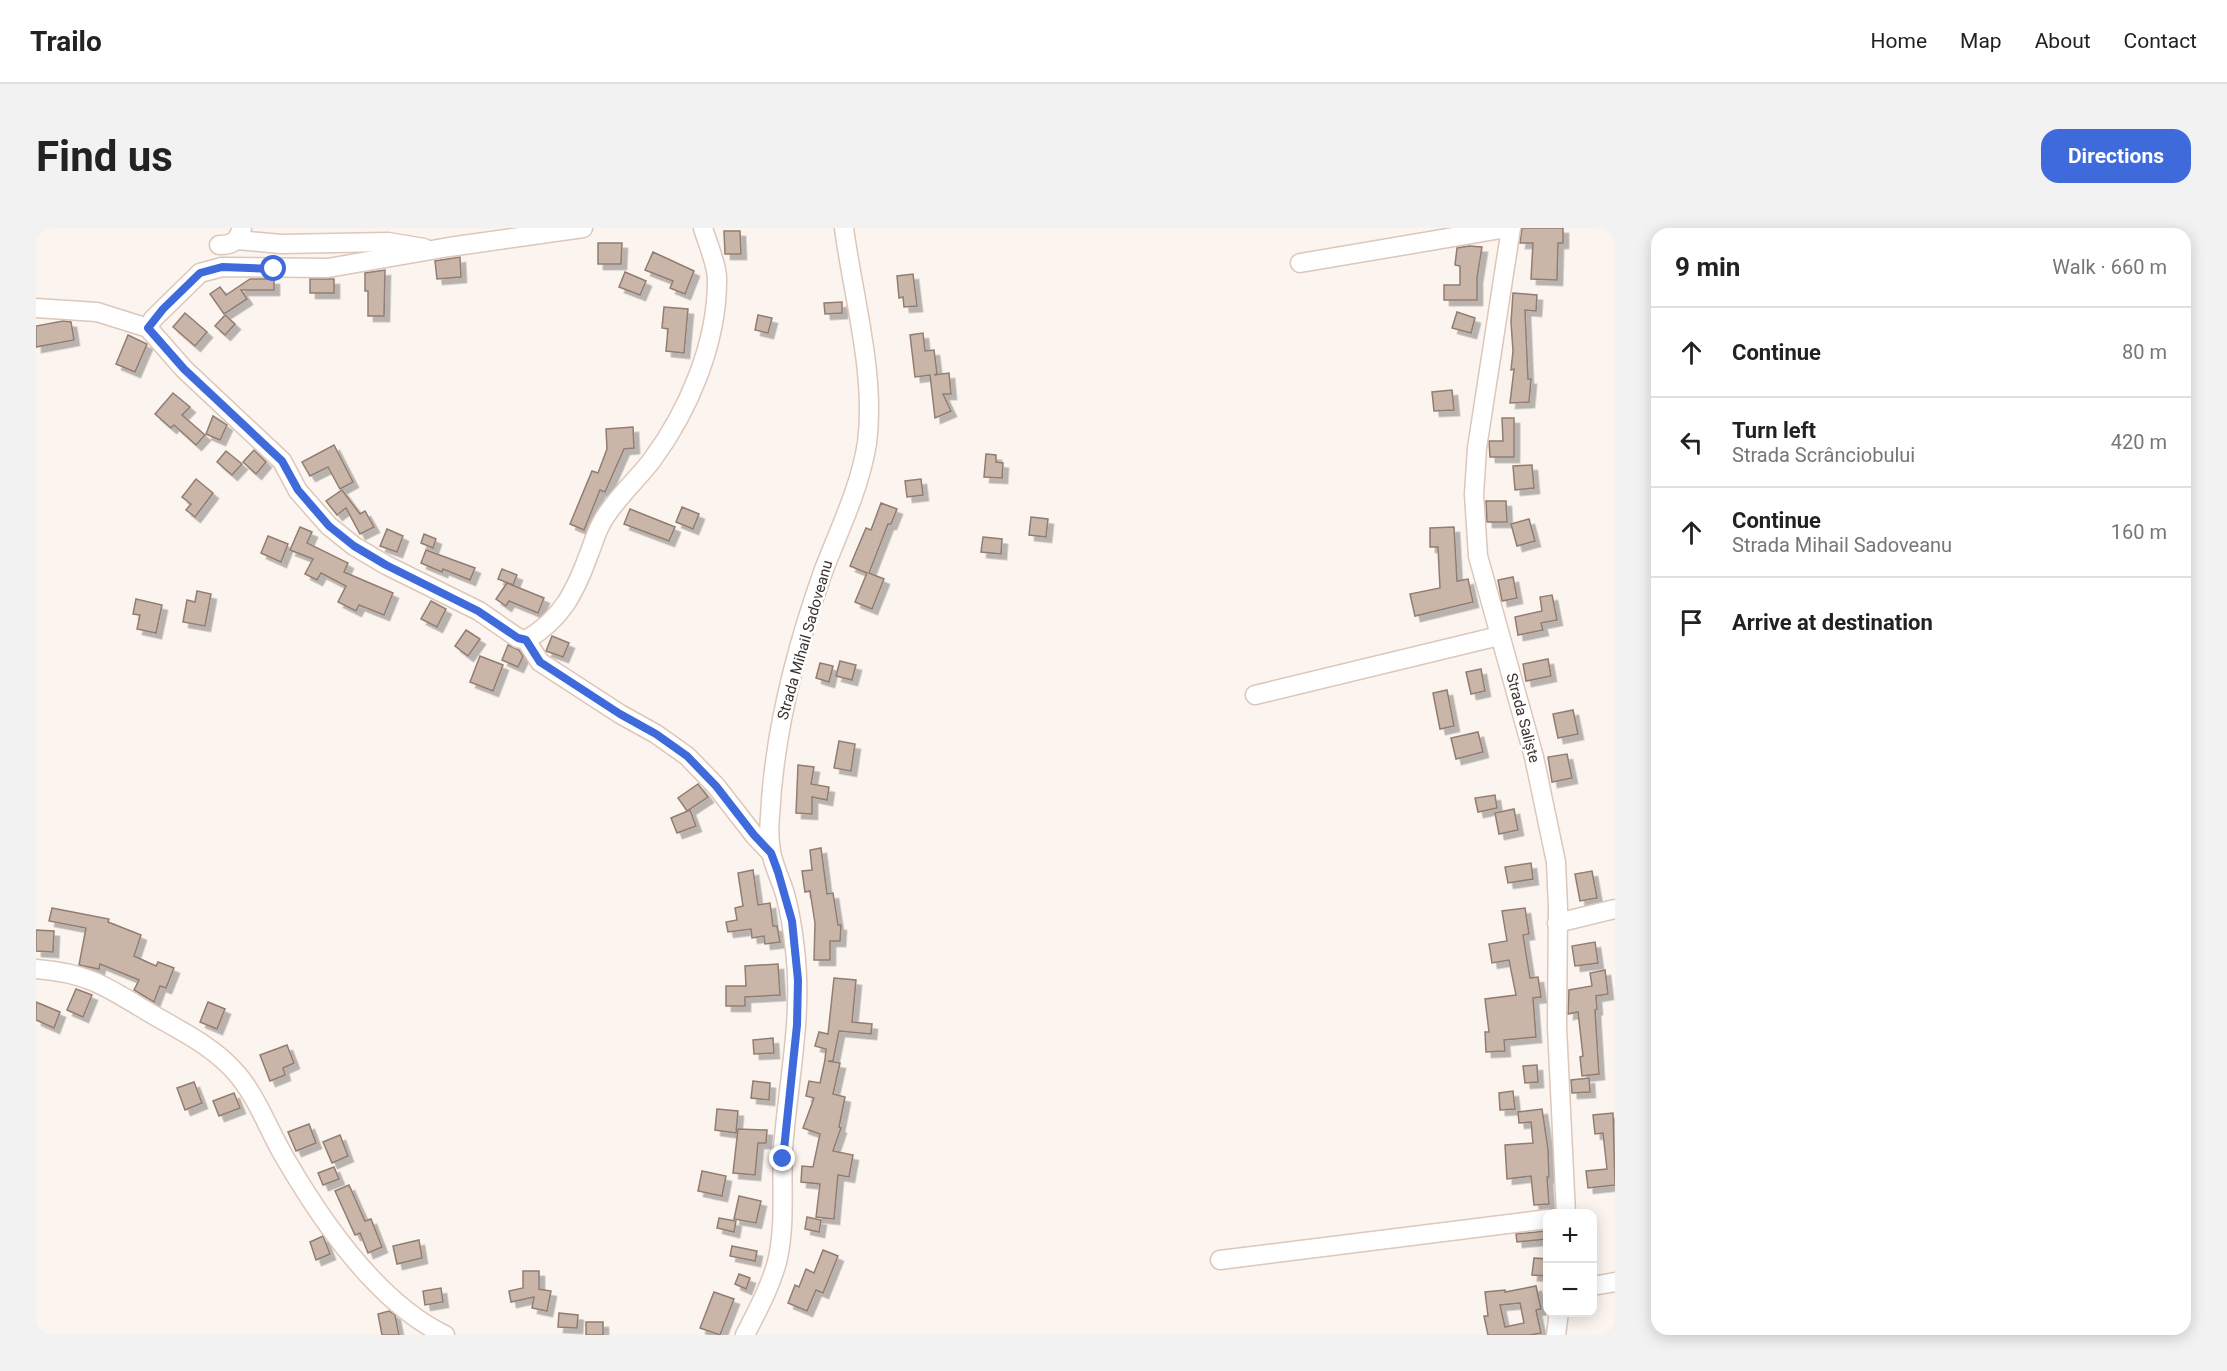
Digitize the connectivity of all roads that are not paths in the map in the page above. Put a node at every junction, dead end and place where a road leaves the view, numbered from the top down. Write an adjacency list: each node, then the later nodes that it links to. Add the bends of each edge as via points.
1 (584, 228): 8 (street)
2 (703, 228): 13 (street, via 718,279 700,369 670,434 601,523 568,603 542,630)
3 (844, 228): 15 (street, Strada Mihail Sadoveanu, via 867,385 867,439 856,487 823,574 787,691 769,819)
4 (1507, 228): 9 (street)
5 (1511, 228): 12 (street, Strada Saliște, via 1476,448 1474,494 1478,556)
6 (240, 234): 7 (street, via 230,245); 8 (street, via 281,244 388,242)
7 (219, 245)
8 (433, 250): 11 (street, via 328,268 222,267 200,273)
9 (1300, 263)
10 (36, 308): 11 (street, via 97,312)
11 (148, 328): 13 (street, via 184,369 282,461 298,490 329,526 386,565)
12 (1499, 636): 14 (street); 17 (street, Strada Saliște, via 1515,683 1546,808 1556,862)
13 (526, 640): 15 (street, via 540,662 687,756)
14 (1255, 694)
15 (771, 853): 26 (street, Strada Mihail Sadoveanu, via 792,921 798,980 797,1025 784,1138 780,1245 770,1282)
16 (1615, 909): 17 (street)
17 (1557, 923): 19 (street, Strada Saliște, via 1557,1027)
18 (36, 969): 25 (street, via 83,976 105,986 225,1060 254,1098 285,1158 336,1236 394,1300)
19 (1566, 1209)
20 (1543, 1220): 21 (street)
21 (1220, 1260)
22 (1615, 1282): 23 (street)
23 (1597, 1285)
24 (1558, 1317): 27 (street)
25 (445, 1335)
26 (744, 1335)
27 (1556, 1335)

